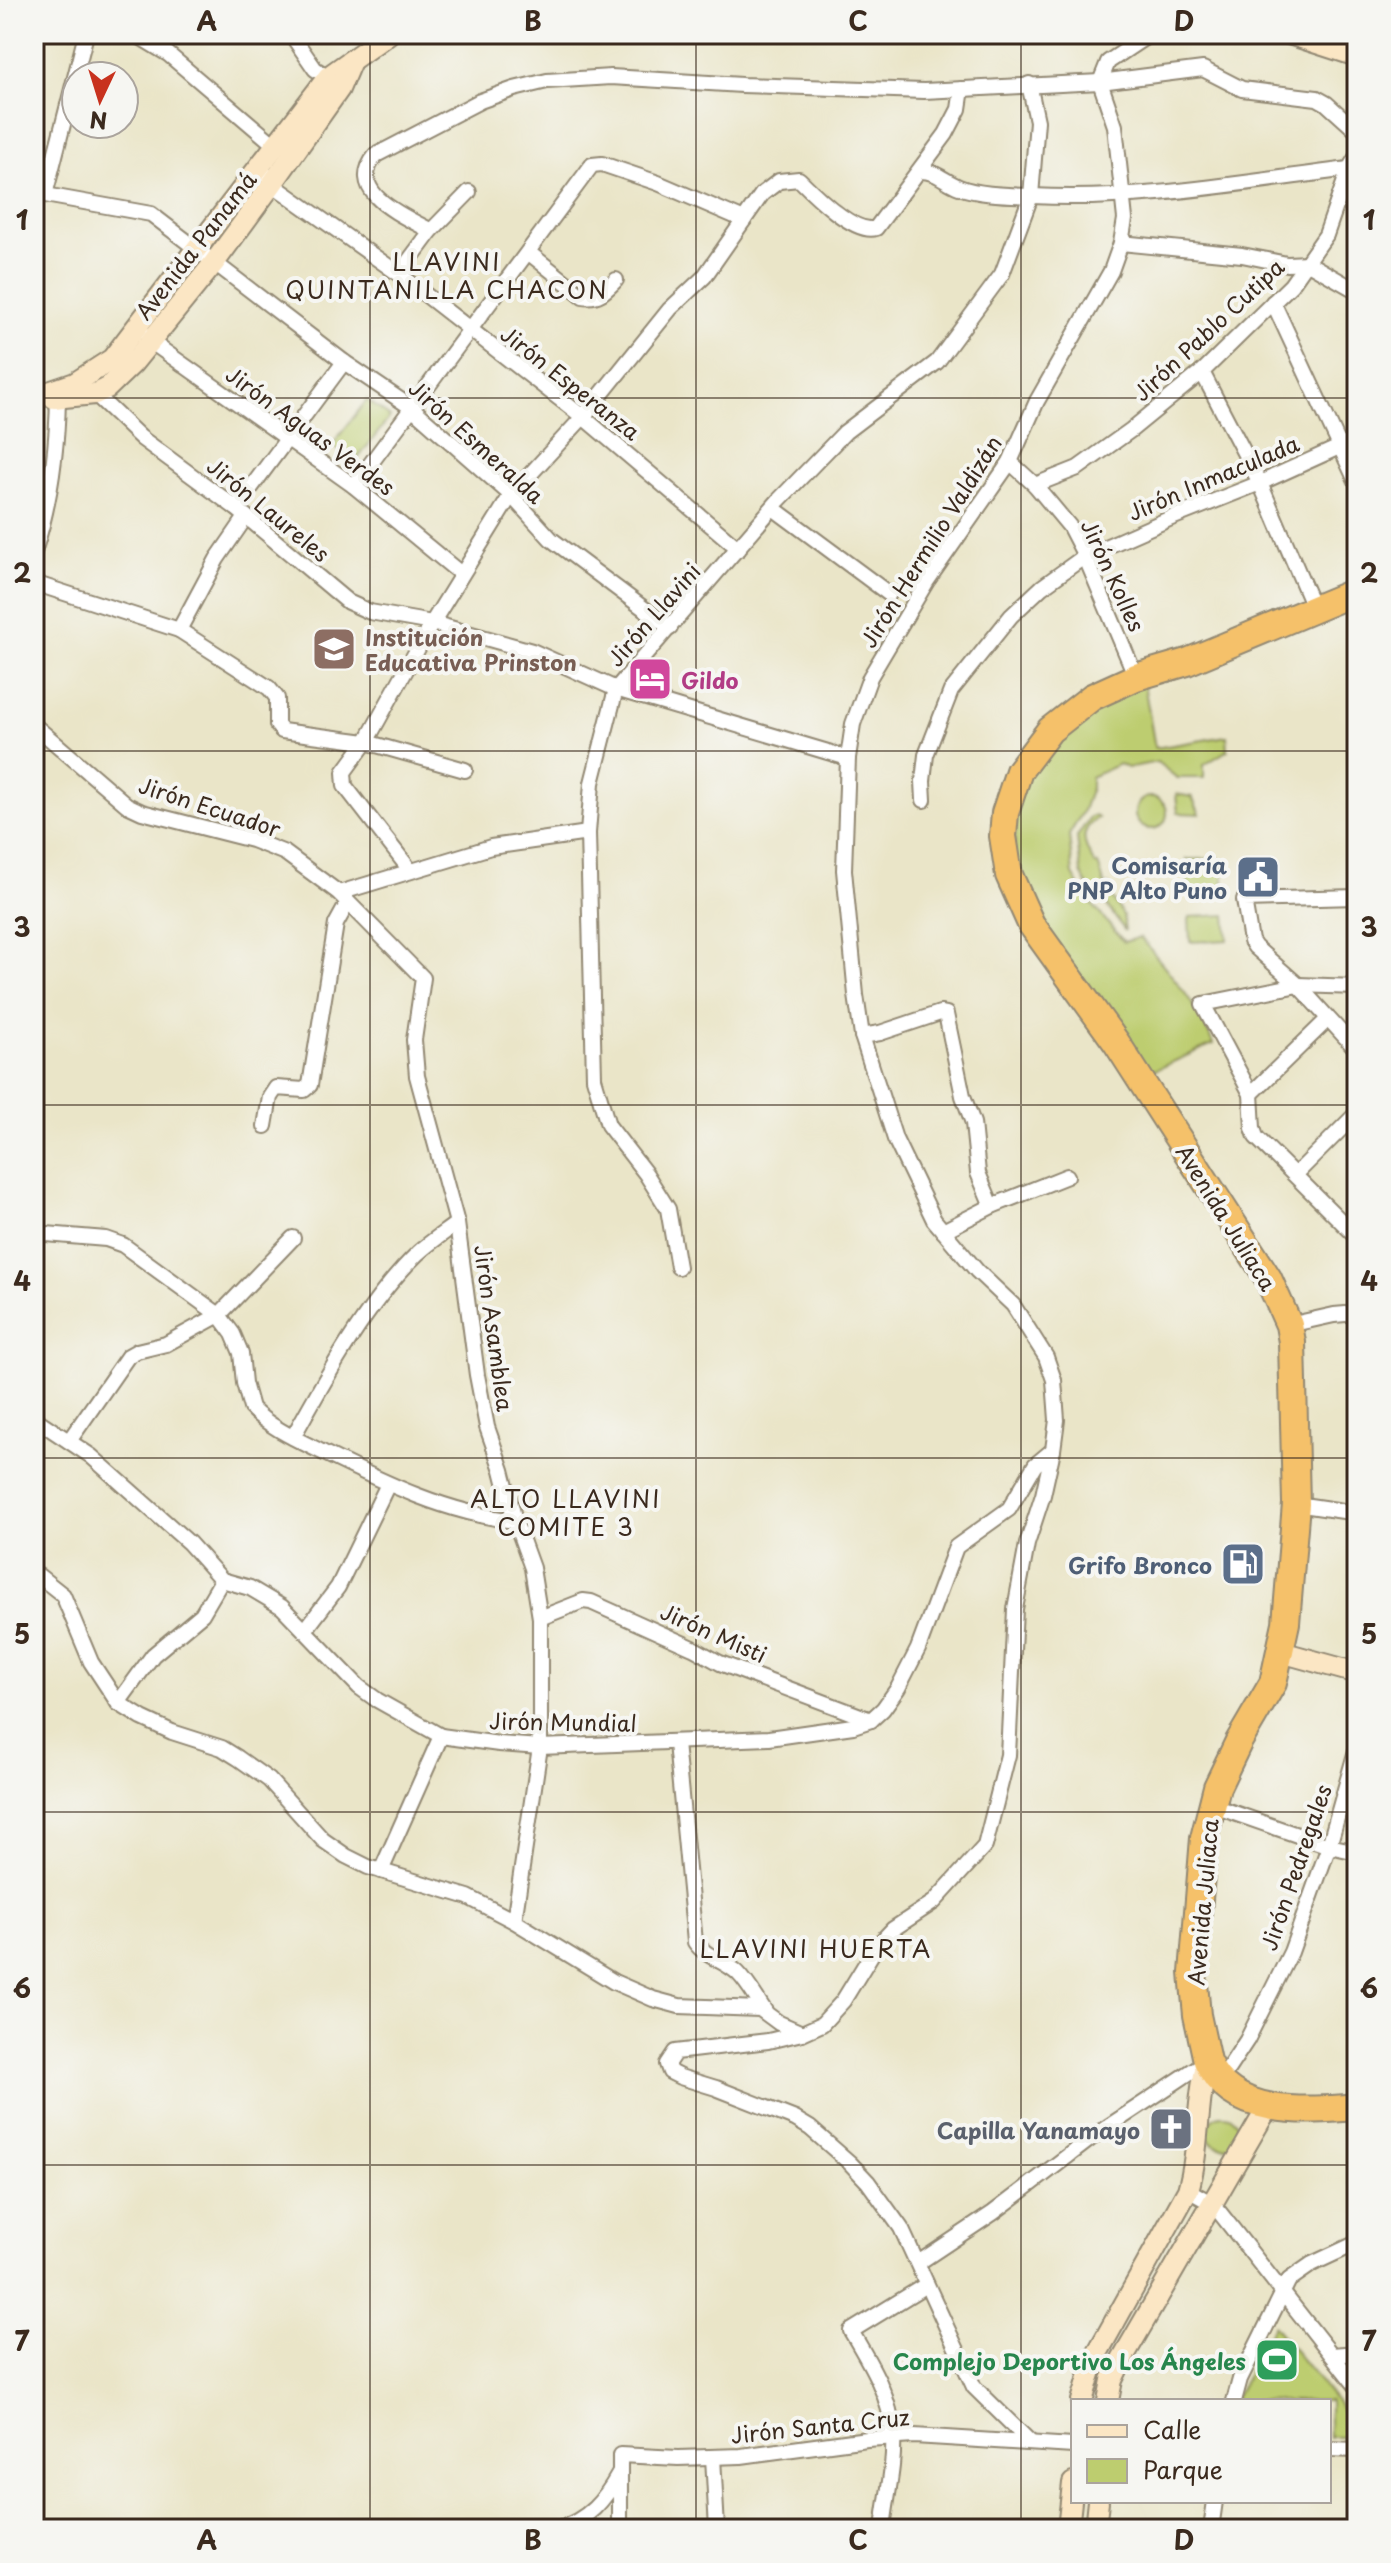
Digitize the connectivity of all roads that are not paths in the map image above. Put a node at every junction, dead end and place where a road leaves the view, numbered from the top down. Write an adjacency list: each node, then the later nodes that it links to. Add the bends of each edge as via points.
1 (86, 34): 20 (street)
2 (135, 34): 14 (street, via 168,54)
3 (291, 34): 9 (street, via 315,69)
4 (1150, 34): 10 (street, via 1108,62)
5 (1289, 34): 7 (street)
6 (379, 38): 8 (street, Avenida Panamá)
7 (1357, 56)
8 (351, 61): 9 (street, Avenida Panamá); 18 (street, Avenida Panamá, via 339,89)
9 (328, 77): 14 (street, Avenida Panamá)
10 (1100, 82): 11 (street); 13 (street, via 1209,70 1242,89 1317,98); 22 (street, Jirón Hermilio Valdizán, via 1115,126)
11 (1029, 84): 12 (street); 21 (street, Jirón Llavini, via 1037,121)
12 (962, 89): 17 (street, via 955,120); 24 (street, via 877,91 611,77 525,86 480,101 376,155 367,165 374,195)
13 (1357, 131)
14 (276, 146): 16 (street, Avenida Panamá)
15 (1353, 163): 22 (street); 28 (street, Jirón Pablo Cutipa, via 1326,235)
16 (260, 166): 18 (street, Jirón Esperanza); 27 (street, Avenida Panamá)
17 (920, 171): 21 (street, via 935,172 970,190); 23 (street, via 870,230 821,201 799,179 770,187)
18 (272, 184): 27 (street, Avenida Panamá); 29 (street, Jirón Esperanza)
19 (469, 192): 24 (street)
20 (40, 194): 27 (street, Jirón Esmeralda, via 151,214)
21 (1031, 196): 22 (street); 52 (street, Jirón Llavini, via 1002,274 937,362 845,432)
22 (1123, 196): 25 (street, Jirón Hermilio Valdizán)
23 (744, 220): 26 (street, via 658,183 592,165); 42 (street, via 704,277 670,309)
24 (431, 231): 29 (street)
25 (1121, 243): 28 (street); 46 (street, Jirón Hermilio Valdizán)
26 (528, 252): 30 (street, via 583,296 602,294); 34 (street)
27 (206, 256): 33 (street, Avenida Panamá); 35 (street, Avenida Panamá); 36 (street, Jirón Esmeralda)
28 (1308, 263): 31 (street); 32 (street, Jirón Pablo Cutipa)
29 (399, 274): 34 (street, Jirón Esperanza)
30 (616, 280)
31 (1357, 291)
32 (1273, 302): 37 (street, Jirón Pablo Cutipa); 45 (street)
33 (140, 320): 35 (street, Jirón Aguas Verdes); 39 (street, Avenida Panamá, via 99,369)
34 (470, 330): 41 (street); 42 (street, Jirón Esperanza)
35 (150, 341): 38 (street, Avenida Panamá, via 133,363); 43 (street, Jirón Aguas Verdes)
36 (344, 362): 41 (street, Jirón Esmeralda); 43 (street)
37 (1202, 372): 47 (street); 49 (street, Jirón Pablo Cutipa, via 1078,468)
38 (95, 394): 40 (street, Avenida Panamá); 53 (street, Jirón Laureles, via 141,438)
39 (34, 398): 40 (street, Avenida Panamá)
40 (58, 398): 55 (street, via 57,453)
41 (412, 408): 50 (street); 51 (street, Jirón Esmeralda)
42 (583, 417): 51 (street); 54 (street, Jirón Esperanza)
43 (287, 436): 50 (street, Jirón Aguas Verdes); 53 (street)
44 (1357, 439): 45 (street, Jirón Inmaculada)
45 (1341, 446): 47 (street, Jirón Inmaculada); 48 (street)
46 (1010, 462): 49 (street, Jirón Kolles); 69 (street, Jirón Hermilio Valdizán, via 927,581 870,677 853,724)
47 (1260, 483): 56 (street, Jirón Inmaculada); 61 (street)
48 (1357, 483)
49 (1035, 485): 56 (street, Jirón Kolles, via 1070,527)
50 (354, 486): 57 (street, Jirón Aguas Verdes)
51 (511, 495): 57 (street); 63 (street, Jirón Esmeralda, via 551,539)
52 (773, 508): 54 (street, Jirón Llavini); 60 (street)
53 (241, 513): 62 (street, Jirón Laureles, via 348,602 370,612); 64 (street)
54 (739, 549): 63 (street, Jirón Llavini)
55 (34, 552)
56 (1085, 556): 65 (street, Jirón Kolles); 71 (street, Jirón Inmaculada, via 1011,616 951,691 926,755)
57 (461, 574): 62 (street)
58 (34, 583): 64 (street)
59 (1357, 591): 61 (highway, Avenida Juliaca)
60 (889, 594)
61 (1314, 609): 65 (highway, Avenida Juliaca, via 1187,662)
62 (432, 623): 66 (street, Jirón Laureles, via 532,651); 68 (street)
63 (670, 628): 66 (street, Jirón Llavini)
64 (179, 630): 68 (street, via 269,688 277,698 277,725 282,731)
65 (1136, 677): 96 (highway, Avenida Juliaca, via 1076,706 1019,771 1005,813 1009,875 1031,924 1116,1042 1268,1278)
66 (616, 689): 69 (street, Jirón Laureles); 72 (street, Jirón Llavini, via 592,783)
67 (34, 725): 75 (street, Jirón Ecuador, via 127,805 285,853)
68 (366, 742): 70 (street); 73 (street, via 344,772 345,786)
69 (848, 758): 80 (street, Jirón Hermilio Valdizán, via 844,870)
70 (465, 770)
71 (924, 800)
72 (588, 833): 73 (street, via 491,847); 93 (street, Jirón Llavini, via 594,1078 608,1125 668,1209)
73 (410, 870): 75 (street)
74 (1357, 897): 77 (street, via 1244,900 1251,941)
75 (343, 899): 76 (street, Jirón Ecuador); 84 (street, via 310,1085 304,1090 276,1088)
76 (412, 965): 88 (street, Jirón Asamblea, via 423,983 414,1040 417,1076)
77 (1298, 985): 78 (street); 79 (street); 82 (street, via 1203,1004)
78 (1357, 987)
79 (1328, 1019): 81 (street); 82 (street)
80 (862, 1036): 87 (street, via 946,1014 973,1123 978,1173); 89 (street, Jirón Hermilio Valdizán, via 895,1139)
81 (1357, 1050)
82 (1251, 1094): 85 (street, via 1256,1137)
83 (1357, 1113): 85 (street)
84 (265, 1126)
85 (1296, 1174): 91 (street)
86 (1067, 1176): 87 (street)
87 (992, 1206): 89 (street)
88 (457, 1223): 98 (street, via 417,1254 381,1298 333,1364); 104 (street, Jirón Asamblea, via 487,1427)
89 (943, 1231): 100 (street, Jirón Hermilio Valdizán, via 1013,1305 1046,1357 1054,1380)
90 (34, 1233): 95 (street, via 123,1245)
91 (1357, 1237)
92 (293, 1238): 95 (street)
93 (678, 1267)
94 (1357, 1313): 96 (street)
95 (219, 1315): 98 (street, via 241,1353 251,1408); 99 (street, via 166,1344 128,1356)
96 (1289, 1325): 102 (highway, Avenida Juliaca)
97 (34, 1418): 99 (street, Jirón Mundial)
98 (293, 1437): 101 (street)
99 (69, 1441): 106 (street, Jirón Mundial, via 189,1543)
100 (1053, 1450): 112 (street, via 1035,1465 1009,1509 956,1547 918,1649 898,1688); 123 (street, Jirón Hermilio Valdizán, via 1017,1593 1008,1755 985,1846 934,1902 876,1947 835,2012)
101 (388, 1484): 104 (street, via 474,1516); 108 (street, via 338,1587)
102 (1296, 1504): 103 (street); 109 (highway, Avenida Juliaca)
103 (1357, 1513)
104 (515, 1521): 107 (street, Jirón Asamblea, via 532,1568)
105 (39, 1576): 111 (street, via 63,1595 91,1662)
106 (222, 1580): 108 (street, Jirón Mundial, via 266,1597); 111 (street, via 202,1614 153,1655)
107 (540, 1618): 112 (street, Jirón Misti, via 591,1602 720,1663); 115 (street, Jirón Asamblea)
108 (306, 1629): 113 (street, Jirón Mundial, via 359,1687)
109 (1281, 1652): 110 (street); 117 (highway, Avenida Juliaca, via 1273,1683 1239,1741)
110 (1357, 1673)
111 (118, 1703): 120 (street, via 238,1758 269,1780 323,1840)
112 (871, 1720): 114 (street, Jirón Mundial, via 769,1738)
113 (441, 1736): 115 (street, Jirón Mundial); 120 (street)
114 (676, 1743): 115 (street, Jirón Mundial); 122 (street, via 695,1942 740,1974)
115 (540, 1747): 121 (street, Jirón Asamblea)
116 (1357, 1747): 118 (street, Jirón Pedregales)
117 (1211, 1805): 118 (street); 124 (highway, Avenida Juliaca, via 1193,1973)
118 (1329, 1846): 119 (street); 124 (street, Jirón Pedregales, via 1287,1960 1247,2040)
119 (1357, 1852)
120 (381, 1871): 121 (street, via 468,1897)
121 (514, 1921): 122 (street, via 614,1982 653,1999 679,2006)
122 (765, 2011): 123 (street)
123 (802, 2033): 130 (street, Jirón Hermilio Valdizán, via 675,2052 667,2064 680,2077 810,2128 868,2182)
124 (1214, 2071): 125 (highway, via 1243,2096); 127 (street, via 1200,2088); 130 (street, via 1094,2136)
125 (1268, 2107): 126 (highway); 128 (street)
126 (1357, 2107)
127 (1188, 2190): 128 (street); 136 (street, via 1095,2357)
128 (1213, 2204): 132 (street); 137 (street, via 1122,2359)
129 (1357, 2243): 132 (street, via 1299,2273)
130 (918, 2263): 131 (street, Jirón Hermilio Valdizán)
131 (926, 2285): 139 (street, via 851,2331 887,2400); 140 (street, Jirón Hermilio Valdizán, via 974,2387)
132 (1282, 2293): 134 (street); 138 (street)
133 (1357, 2353): 134 (street)
134 (1332, 2355): 135 (street)
135 (1357, 2387)
136 (1083, 2399)
137 (1109, 2399)
138 (1235, 2399)
139 (894, 2437): 140 (street, Jirón Santa Cruz); 144 (street, Jirón Santa Cruz); 152 (street)
140 (1030, 2442): 141 (street, Jirón Santa Cruz)
141 (1071, 2446)
142 (1331, 2449): 143 (street)
143 (1357, 2450)
144 (713, 2457): 145 (street, Jirón Santa Cruz, via 620,2455); 151 (street)
145 (619, 2474): 149 (street, via 591,2512); 150 (street)
146 (1071, 2501): 153 (street)
147 (1098, 2503): 154 (street)
148 (1215, 2503): 155 (street)
149 (558, 2529)
150 (620, 2529)
151 (717, 2529)
152 (883, 2529)
153 (1068, 2529)
154 (1095, 2529)
155 (1211, 2529)

